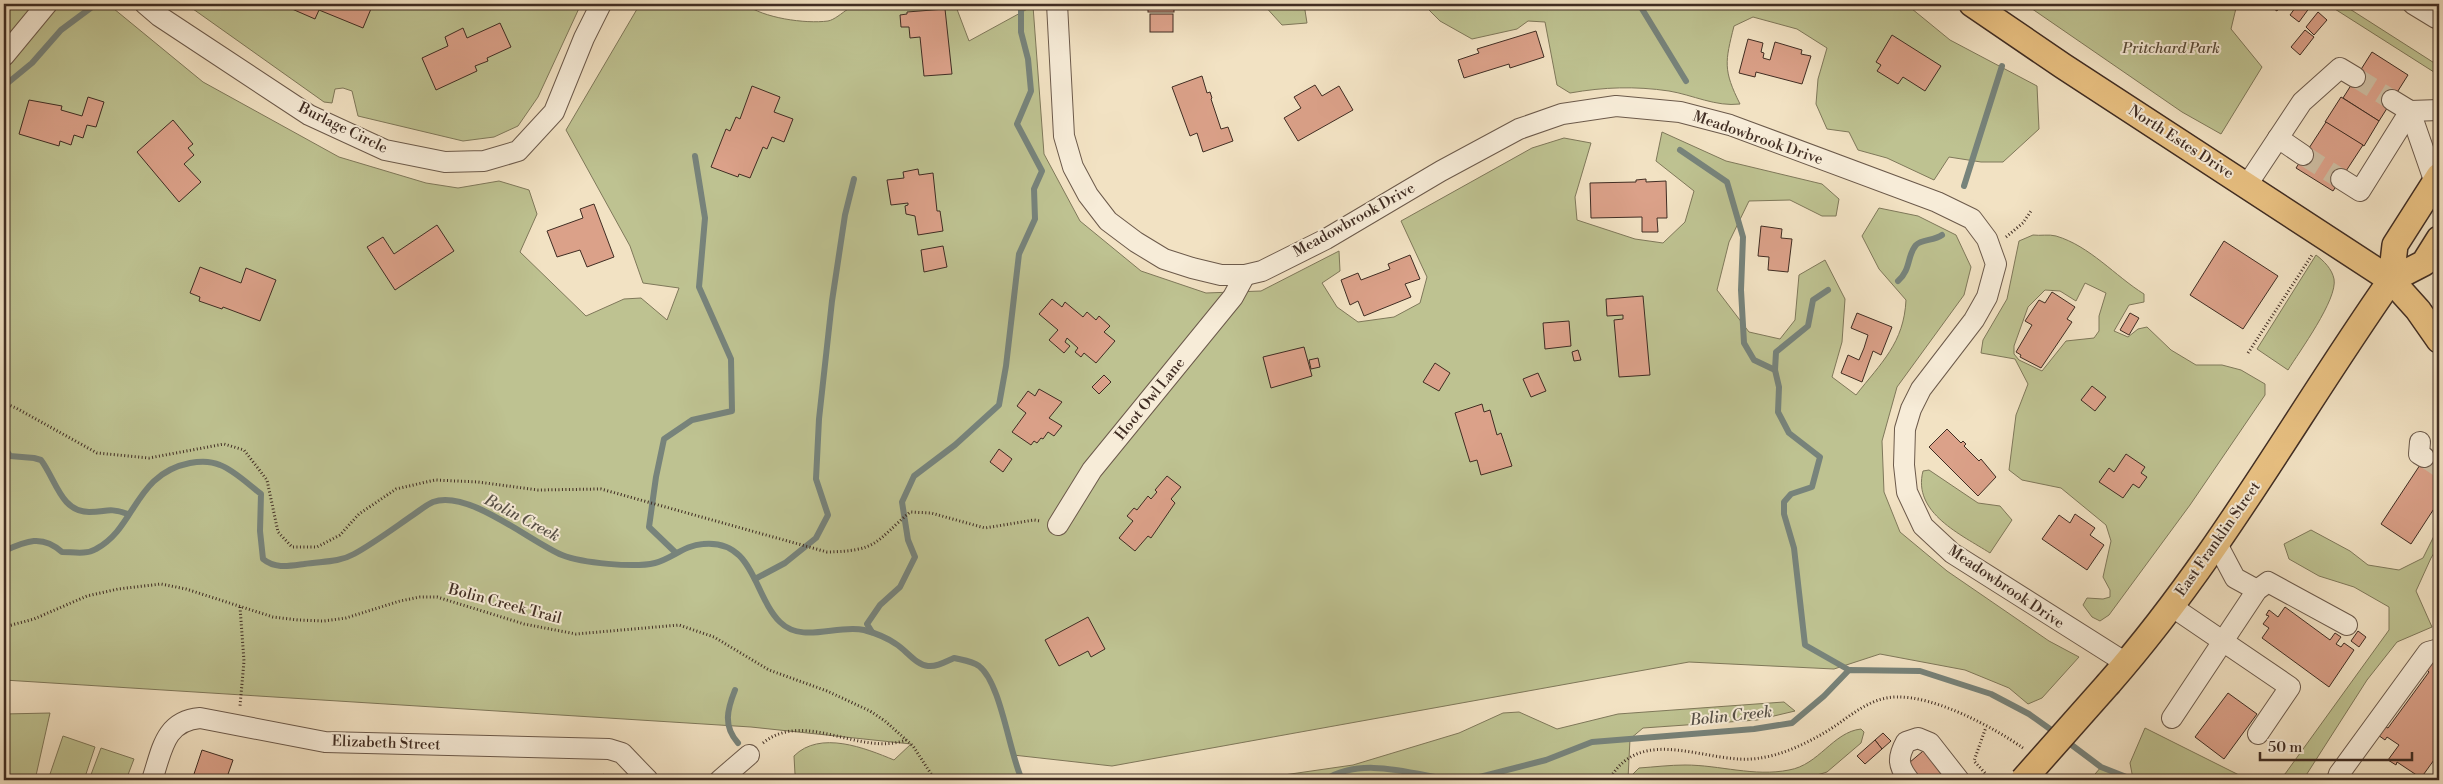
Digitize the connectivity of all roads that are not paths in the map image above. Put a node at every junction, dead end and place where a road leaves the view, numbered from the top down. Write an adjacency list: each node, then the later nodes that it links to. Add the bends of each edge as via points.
1 (47, 4): 8 (street)
2 (145, 4): 3 (street, Burlage Circle, via 310,115 385,150 445,162 484,161 518,151 554,112)
3 (601, 4)
4 (1057, 4): 19 (street, Meadowbrook Drive, via 1064,136 1073,166 1088,195 1108,220 1164,259 1221,275)
5 (1972, 4): 17 (main road, North Estes Drive)
6 (2413, 4): 7 (street)
7 (2438, 18)
8 (4, 56)
9 (2355, 77): 13 (street, via 2340,68 2302,102)
10 (2392, 100): 12 (street)
11 (2439, 110): 12 (street)
12 (2410, 111): 15 (street, via 2360,191); 16 (street)
13 (2278, 138): 14 (street); 17 (street)
14 (2303, 155)
15 (2341, 179)
16 (2437, 180): 20 (main road, East Franklin Street, via 2395,245)
17 (2247, 185): 20 (main road, North Estes Drive)
18 (2439, 239): 20 (main road, East Franklin Street, via 2424,263)
19 (1245, 275): 22 (street, Hoot Owl Lane, via 1234,297 1092,470); 29 (street, Meadowbrook Drive, via 1262,271 1326,239 1519,129 1562,114 1616,106 1680,112 1730,125 1946,206 1972,219 1996,264 1987,297 1974,320 1921,389 1911,409 1905,429 1907,492 1923,526 1952,553)
20 (2391, 280): 21 (main road, North Estes Drive); 23 (main road, East Franklin Street)
21 (2439, 340)
22 (1058, 525)
23 (2217, 544): 24 (street, via 2235,578); 25 (main road, East Franklin Street)
24 (2257, 590): 26 (street, via 2268,582); 27 (street)
25 (2171, 606): 27 (street); 29 (main road, East Franklin Street)
26 (2347, 625)
27 (2223, 641): 30 (street); 31 (street, via 2290,687)
28 (2439, 649): 39 (street, via 2428,652)
29 (2126, 663): 38 (main road, East Franklin Street, bridge)
30 (2172, 718)
31 (2258, 734)
32 (749, 755): 35 (street)
33 (152, 780): 34 (street, Elizabeth Street, via 172,729 181,722 200,718 325,742 610,749 622,752)
34 (648, 780)
35 (720, 780)
36 (1909, 780): 37 (street, via 1900,768 1899,754 1906,742 1918,738 1930,743)
37 (1959, 780)
38 (2023, 780)
39 (2337, 780)

